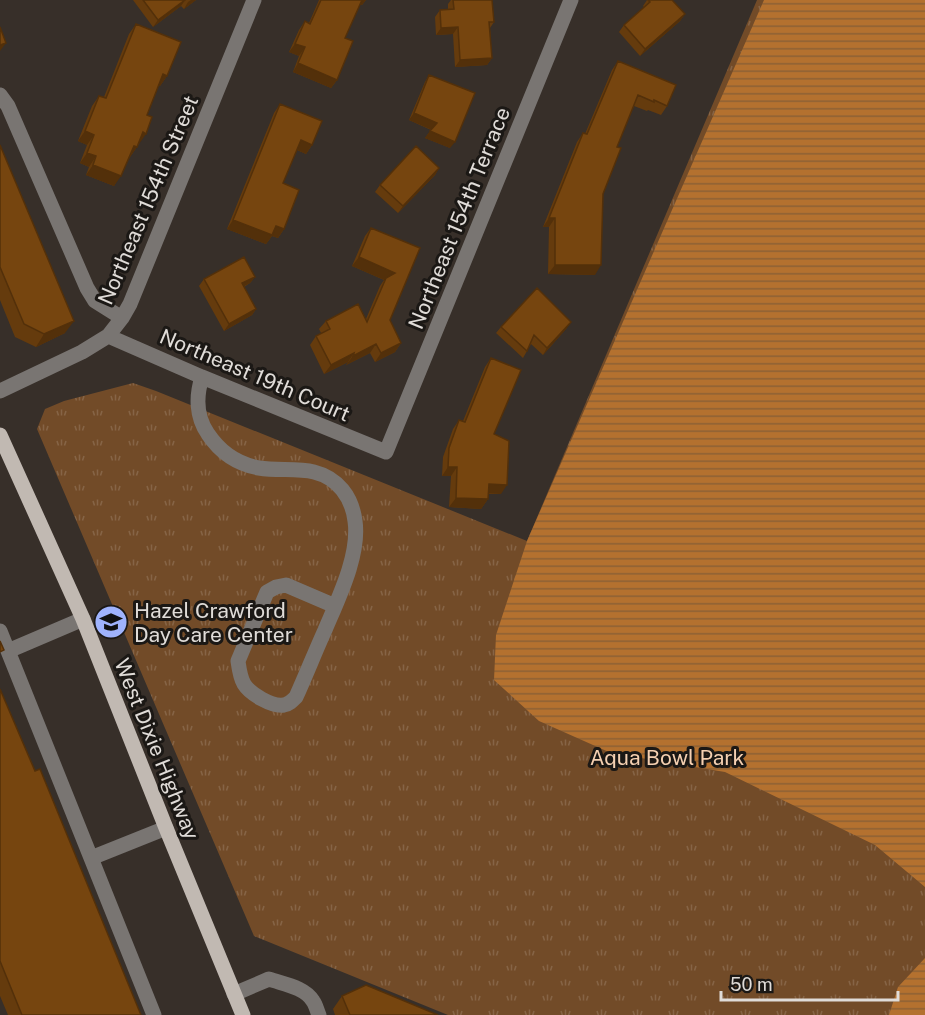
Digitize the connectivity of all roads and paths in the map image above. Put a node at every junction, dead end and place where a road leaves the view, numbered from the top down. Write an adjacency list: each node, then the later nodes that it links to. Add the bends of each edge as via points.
1 (254, 0): 4 (street, Northeast 154th Street)
2 (571, 0): 9 (street, Northeast 154th Terrace)
3 (0, 95): 4 (street, via 87,288 95,301)
4 (122, 318): 5 (street, Northeast 154th Street)
5 (108, 336): 6 (street, Northeast 19th Court); 7 (street, Northeast 154th Street)
6 (202, 377): 9 (street, Northeast 19th Court); 10 (street, via 197,392 203,428 228,456 260,468 314,472 338,483 347,495 356,538)
7 (0, 391)
8 (0, 435): 11 (main road, West Dixie Highway)
9 (386, 452)
10 (335, 606): 10 (street, via 286,585 267,592 238,661 251,693 278,705 288,704 296,697)
11 (83, 619): 13 (street); 14 (main road, West Dixie Highway)
12 (0, 631): 13 (street)
13 (8, 651): 15 (street)
14 (166, 828): 15 (street); 16 (main road, West Dixie Highway)
15 (91, 858): 17 (street)
16 (234, 994): 18 (main road, West Dixie Highway); 19 (street, via 269,980 307,994)
17 (154, 1015)
18 (243, 1015)
19 (319, 1015)

